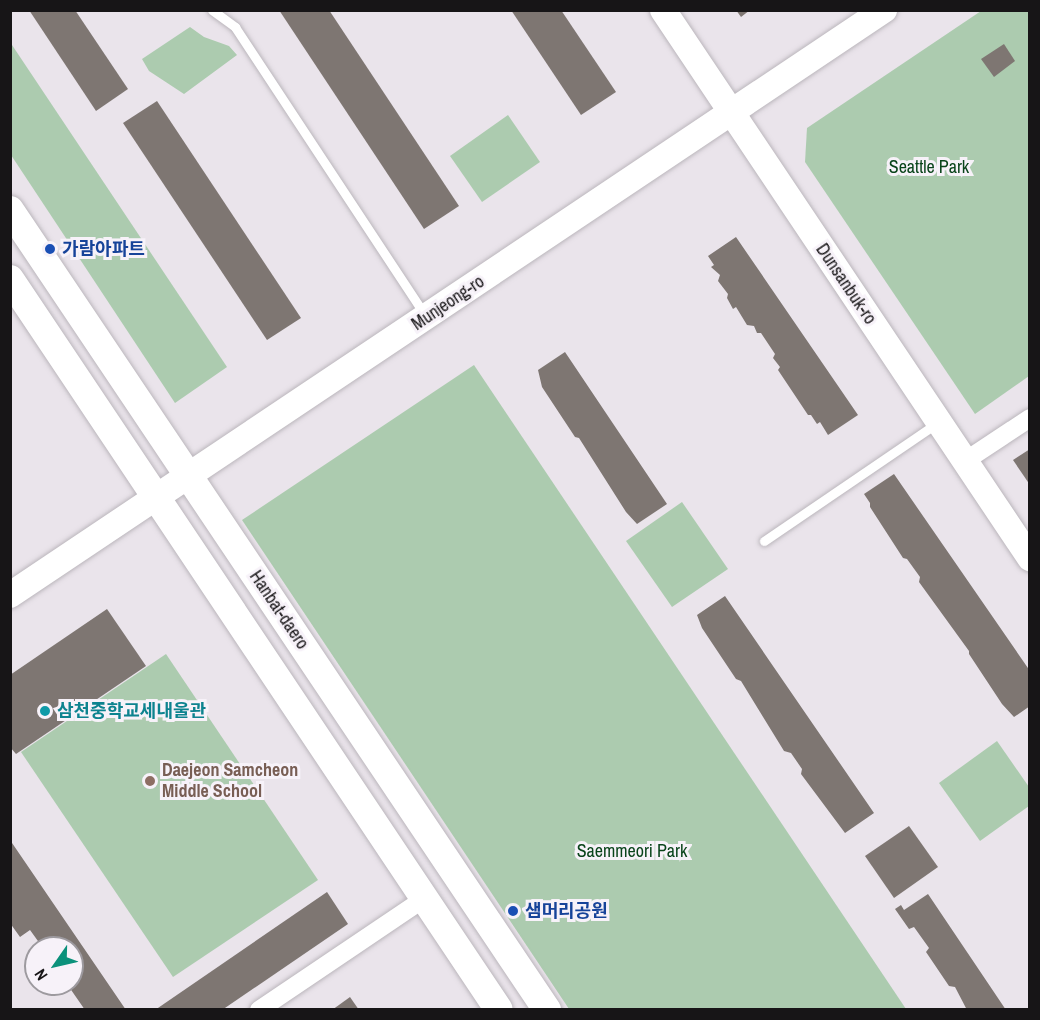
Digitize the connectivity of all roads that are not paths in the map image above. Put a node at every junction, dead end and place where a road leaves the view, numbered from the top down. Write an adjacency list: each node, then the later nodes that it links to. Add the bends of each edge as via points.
1 (212, 10): 7 (lane, via 234,27)
2 (663, 10): 4 (main road, Dunsanbuk-ro)
3 (884, 10): 4 (main road, Munjeong-ro)
4 (732, 113): 7 (main road, Munjeong-ro); 9 (main road, Dunsanbuk-ro)
5 (10, 210): 11 (main road, Hanbat-daero)
6 (10, 279): 12 (main road)
7 (426, 317): 11 (main road, Munjeong-ro)
8 (1029, 418): 10 (street)
9 (939, 422): 10 (main road, Dunsanbuk-ro); 13 (lane)
10 (965, 462): 14 (main road, Dunsanbuk-ro)
11 (189, 476): 12 (main road, Munjeong-ro); 19 (main road, Hanbat-daero)
12 (156, 498): 15 (main road, Munjeong-ro); 16 (main road)
13 (764, 541)
14 (1029, 558)
15 (10, 595)
16 (425, 898): 17 (street); 18 (main road)
17 (259, 1010)
18 (499, 1010)
19 (547, 1010)

